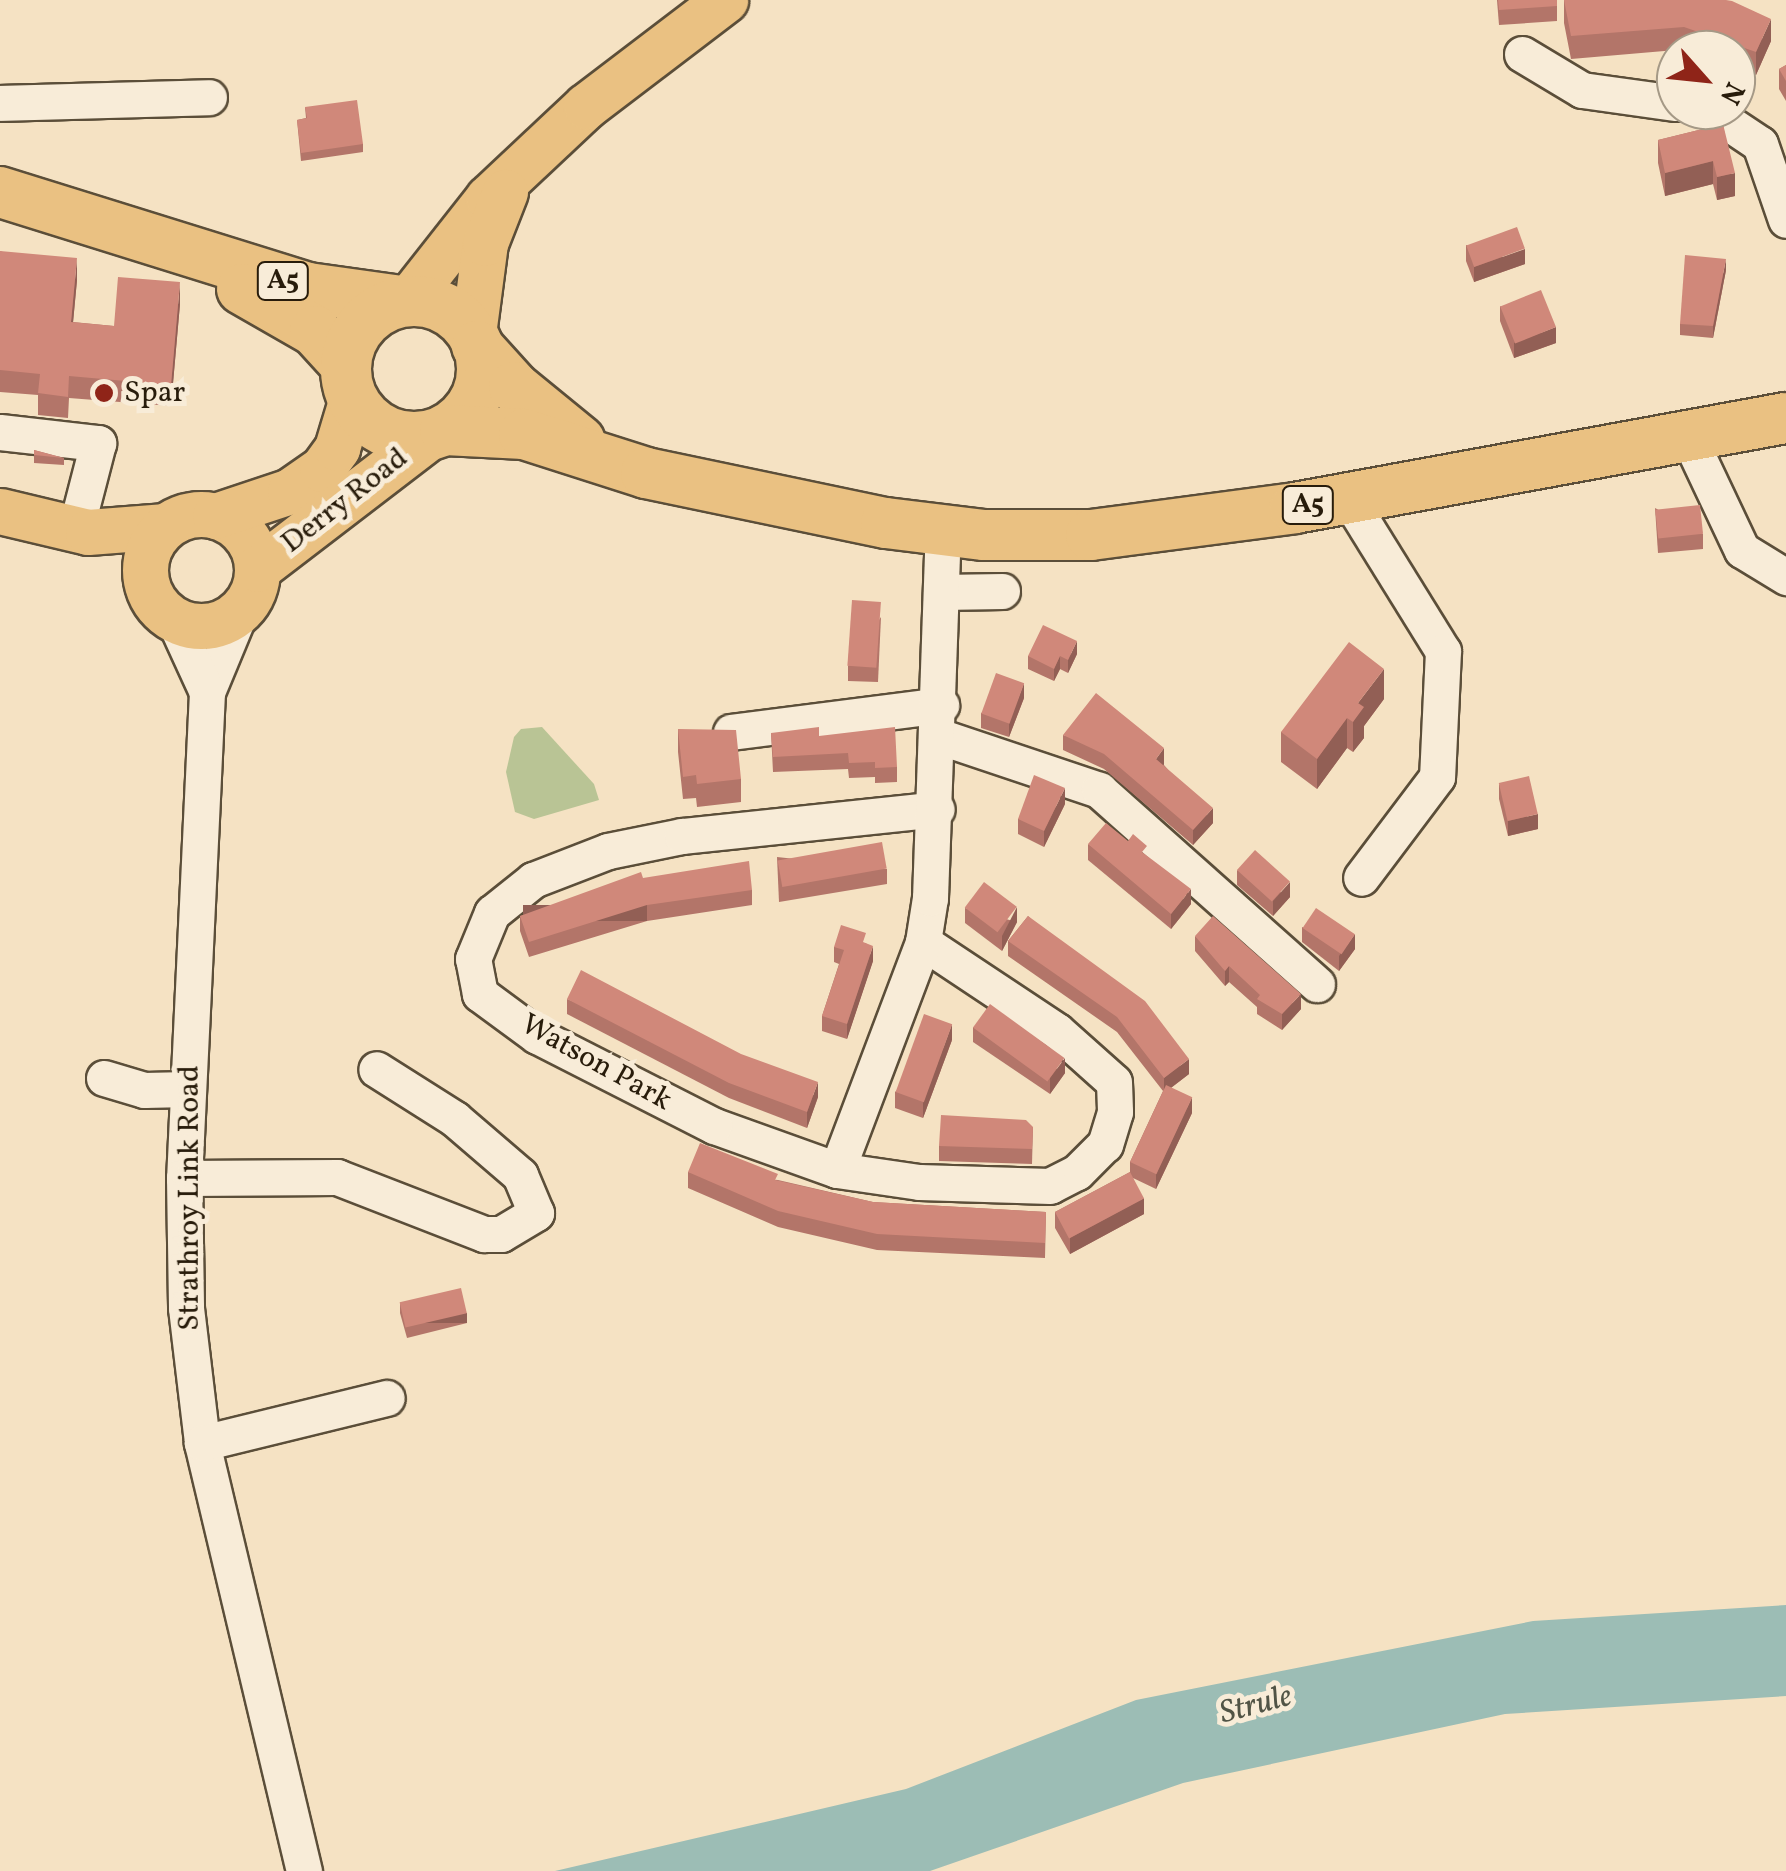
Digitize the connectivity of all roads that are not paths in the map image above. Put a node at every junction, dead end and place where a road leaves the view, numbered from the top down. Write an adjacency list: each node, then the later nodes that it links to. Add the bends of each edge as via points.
1 (725, 0): 7 (main road, via 586,106)
2 (1522, 54): 4 (street, via 1582,90)
3 (209, 97): 5 (street)
4 (1656, 100)
5 (0, 103)
6 (1739, 130): 9 (street, via 1760,144)
7 (510, 181): 11 (main road, via 463,226); 12 (main road, via 486,242)
8 (0, 192): 10 (highway, A5)
9 (1786, 220)
10 (167, 249): 11 (highway, A5, via 308,288); 13 (highway, A5, via 316,331)
11 (404, 301): 12 (highway, A5, via 439,305); 13 (highway, via 367,319)
12 (475, 340): 16 (highway, via 482,378 475,400); 18 (highway, A5, via 514,387)
13 (349, 381): 16 (highway, A5, via 382,430 402,436); 21 (main road, Derry Road, via 337,448 322,469 290,490)
14 (1786, 418): 17 (highway, A5)
15 (0, 432): 23 (street, via 98,443)
16 (439, 432): 18 (highway, A5, via 524,434); 26 (main road, Derry Road)
17 (1688, 436): 19 (highway, A5); 25 (street, via 1742,550)
18 (602, 457): 24 (highway, A5, via 752,499)
19 (1348, 498): 24 (highway, A5, via 1092,535); 34 (street, via 1443,651 1437,777)
20 (0, 510): 23 (main road)
21 (215, 516): 22 (main road, via 197,514); 26 (main road, via 244,534)
22 (166, 526): 23 (main road); 29 (main road, via 147,554)
23 (82, 530): 29 (main road)
24 (943, 530): 28 (street)
25 (1786, 577)
26 (249, 590): 29 (main road, via 212,626); 30 (street, Strathroy Link Road)
27 (1002, 591): 28 (street)
28 (942, 592): 31 (street)
29 (161, 604): 30 (street, Strathroy Link Road)
30 (207, 692): 39 (street, Strathroy Link Road)
31 (941, 721): 32 (street); 33 (street); 36 (street, via 1098,790)
32 (731, 732)
33 (936, 809): 35 (street); 40 (street, Watson Park, via 682,836 608,851 533,880 492,913 472,959 480,994 537,1036 714,1126)
34 (1361, 878)
35 (922, 942): 40 (street); 40 (street, Watson Park, via 1057,1031 1114,1082 1115,1112 1105,1144 1077,1172 1050,1186 919,1182)
36 (1317, 984)
37 (376, 1069): 41 (street, via 455,1118 520,1175 536,1213 501,1234 484,1234 337,1177)
38 (104, 1078): 39 (street, via 144,1090)
39 (188, 1089): 41 (street, Strathroy Link Road)
40 (838, 1170)
41 (184, 1178): 43 (street, Strathroy Link Road, via 186,1308)
42 (387, 1398): 43 (street)
43 (202, 1443): 44 (street, Strathroy Link Road)
44 (304, 1871)

